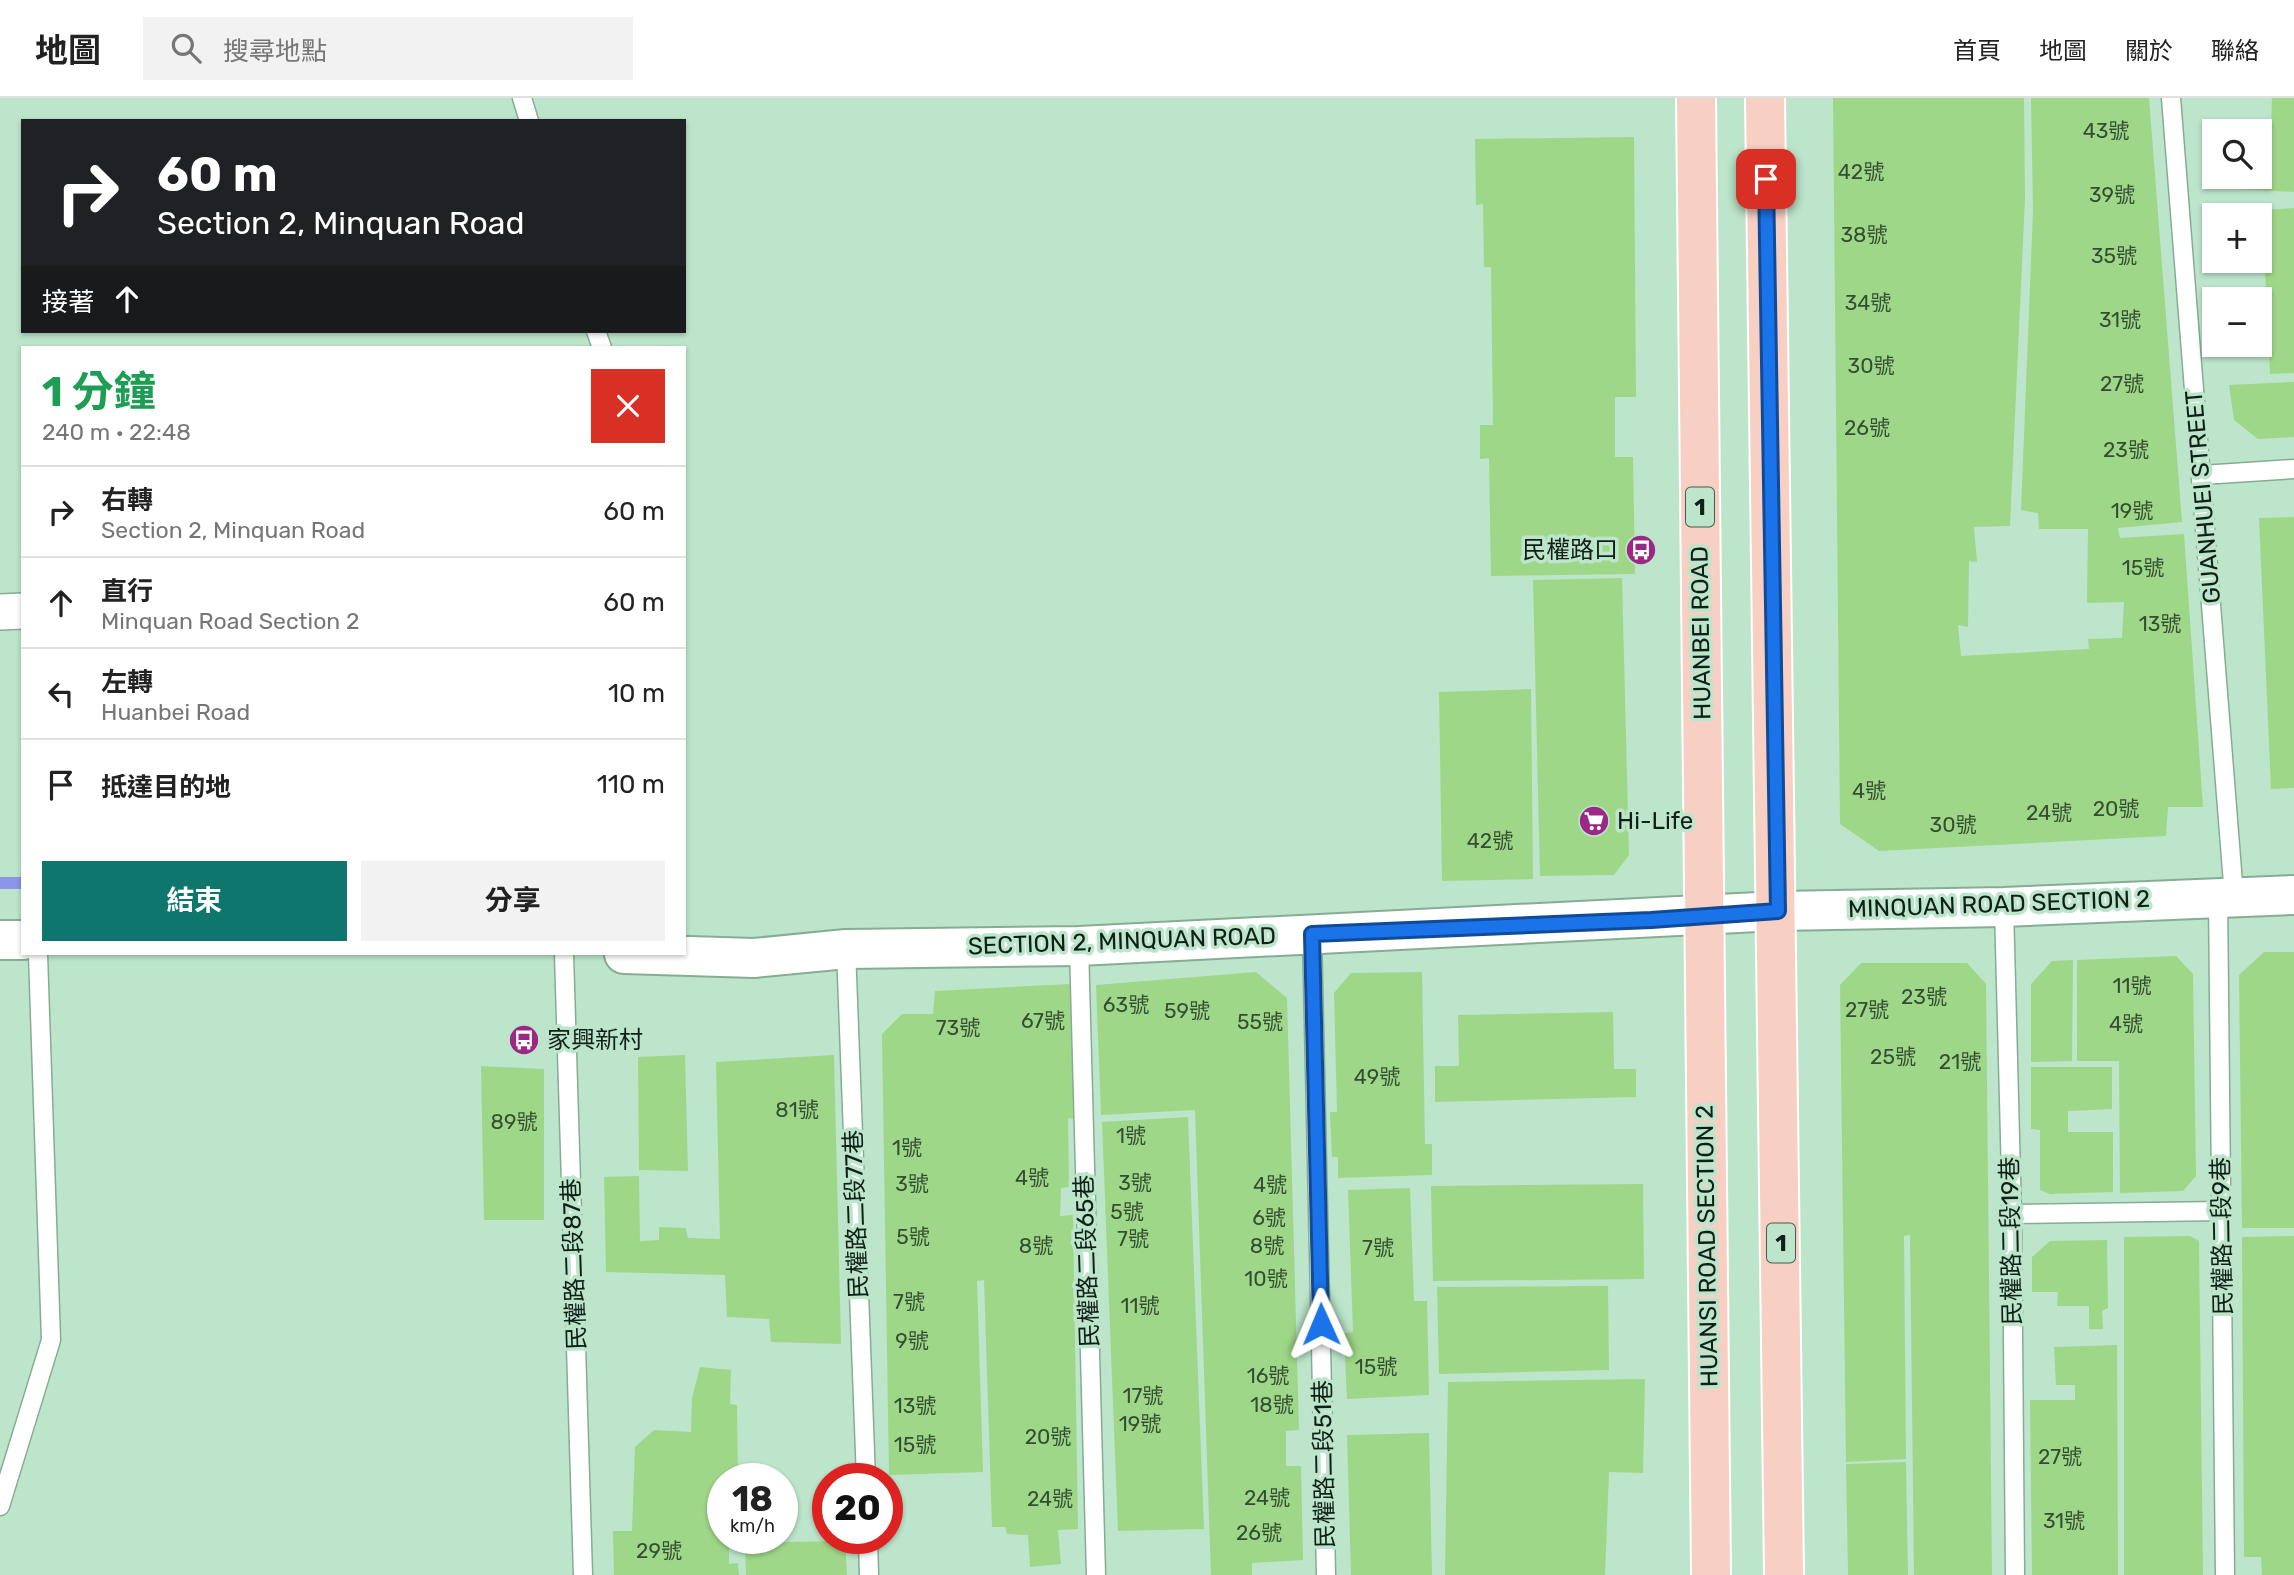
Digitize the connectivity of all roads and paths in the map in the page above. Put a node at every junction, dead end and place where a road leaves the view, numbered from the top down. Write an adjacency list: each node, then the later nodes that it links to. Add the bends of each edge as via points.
1 (522, 98): 5 (lane)
2 (1696, 98): 14 (main road, HUANBEI ROAD / 1)
3 (1765, 98): 13 (main road, 1)
4 (2171, 98): 7 (lane, GUANHUEI STREET)
5 (528, 119)
6 (2294, 469): 7 (lane)
7 (2202, 475): 11 (lane, GUANHUEI STREET)
8 (21, 611): 9 (street)
9 (0, 612)
10 (2294, 895): 11 (street, MINQUAN ROAD SECTION 2)
11 (2226, 896): 12 (street, MINQUAN ROAD SECTION 2); 23 (lane, 民權路二段9巷)
12 (2004, 907): 13 (street, MINQUAN ROAD SECTION 2); 24 (lane, 民權路二段19巷)
13 (1778, 911): 14 (street, MINQUAN ROAD SECTION 2); 33 (main road, 1)
14 (1703, 917): 15 (street, SECTION 2, MINQUAN ROAD); 32 (main road, HUANSI ROAD SECTION 2 / 1)
15 (1312, 934): 18 (street, SECTION 2, MINQUAN ROAD); 31 (lane, 民權路二段51巷)
16 (0, 940): 17 (street)
17 (21, 940)
18 (1079, 946): 19 (street, SECTION 2, MINQUAN ROAD); 30 (lane, 民權路二段65巷)
19 (846, 949): 22 (street, SECTION 2, MINQUAN ROAD, via 754,958); 25 (lane, 民權路二段77巷)
20 (38, 955): 26 (lane, via 51,1340)
21 (564, 955): 28 (lane, 民權路二段87巷)
22 (679, 955)
23 (2222, 1211): 24 (lane); 35 (lane, 民權路二段9巷)
24 (2012, 1214): 34 (lane, 民權路二段19巷)
25 (865, 1463)
26 (0, 1506)
27 (868, 1554): 29 (lane)
28 (583, 1575)
29 (869, 1575)
30 (1096, 1575)
31 (1326, 1575)
32 (1710, 1575)
33 (1784, 1575)
34 (2015, 1575)
35 (2225, 1575)

